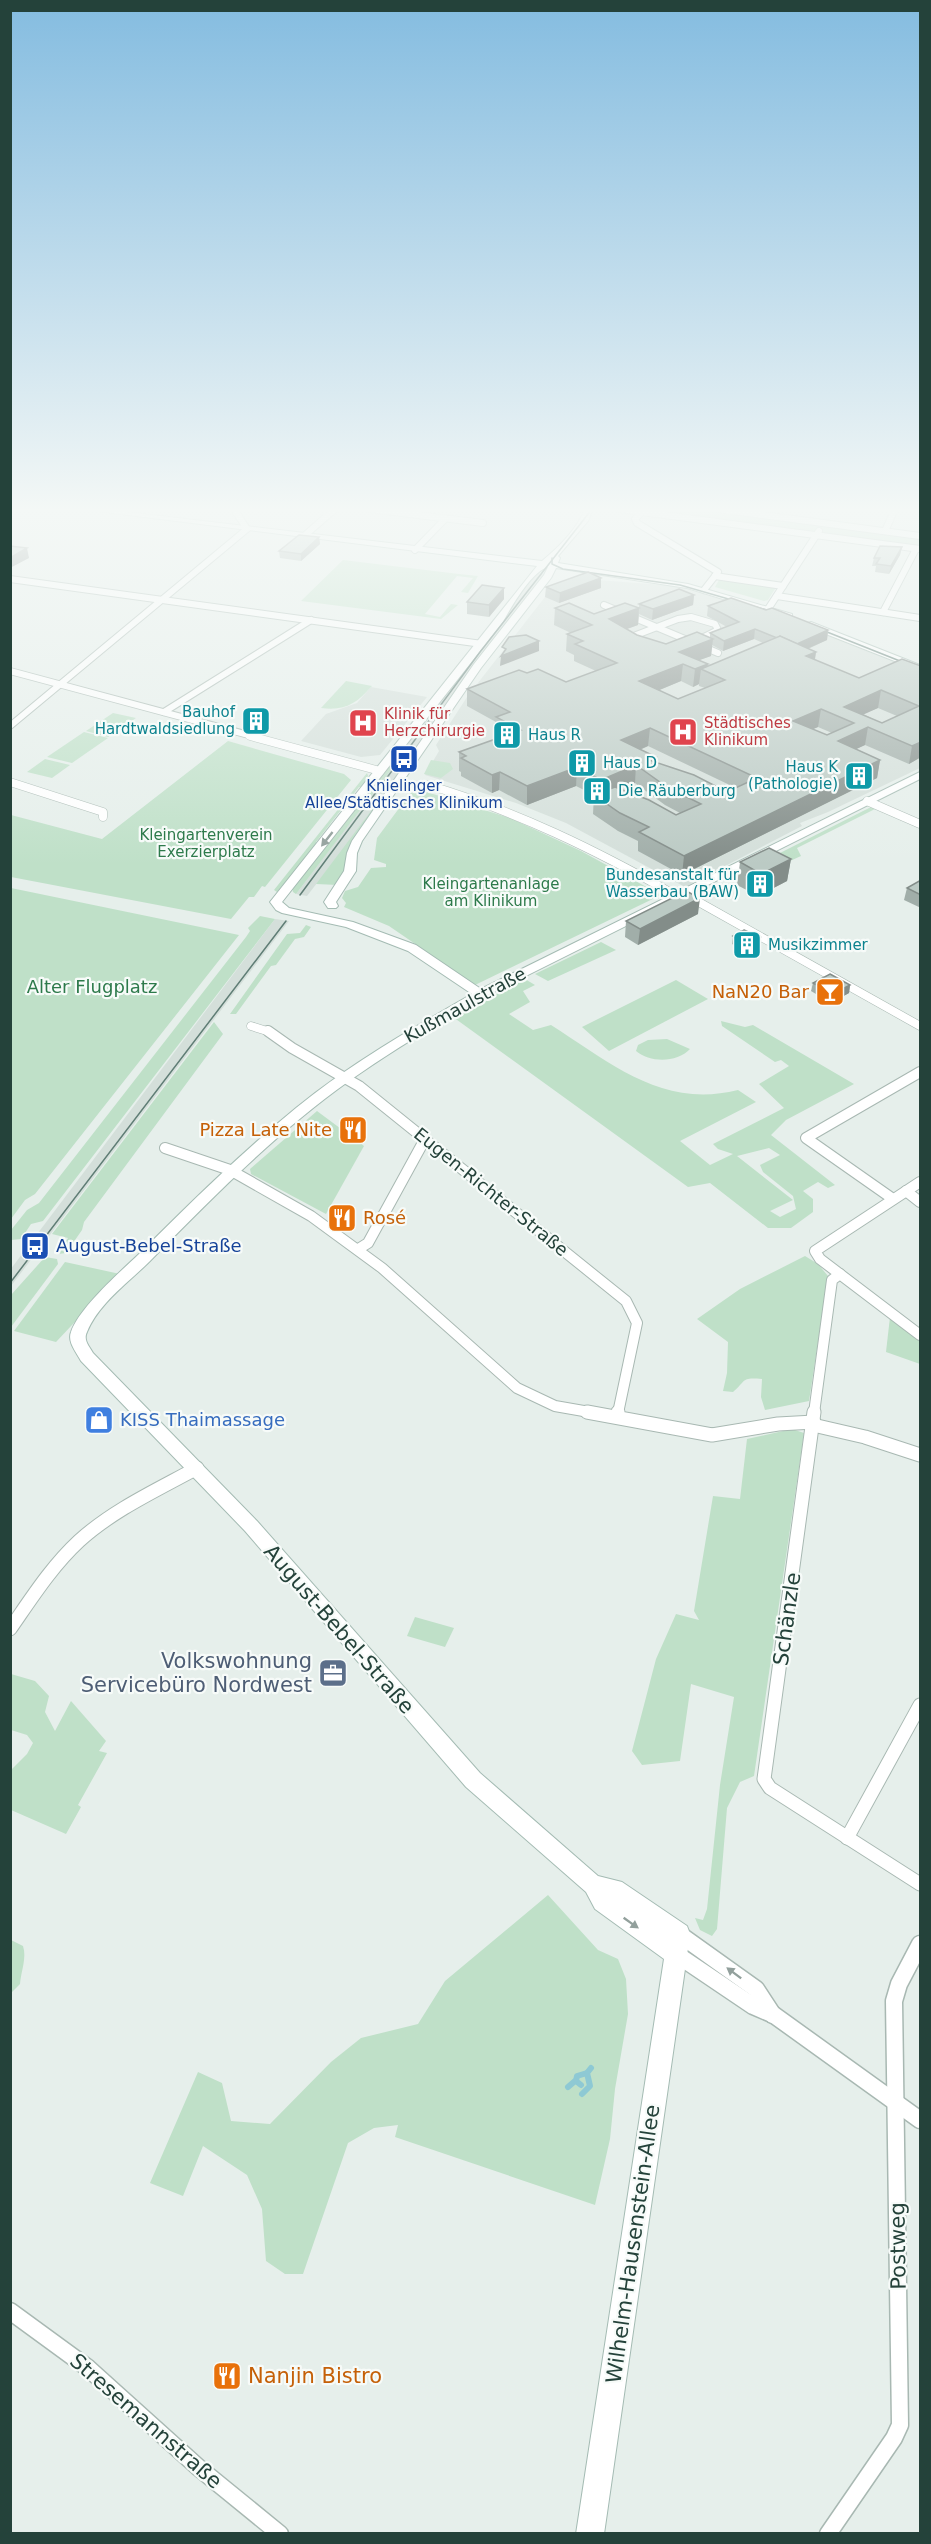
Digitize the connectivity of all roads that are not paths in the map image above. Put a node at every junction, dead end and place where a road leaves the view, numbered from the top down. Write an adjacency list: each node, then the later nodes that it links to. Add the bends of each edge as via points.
1 (128, 628): 14 (street)
2 (299, 628): 15 (street)
3 (366, 628): 10 (street)
4 (496, 628): 10 (street)
5 (504, 628): 25 (street, via 357,841 350,871 330,902)
6 (656, 628): 9 (street); 9 (street, via 628,642 657,653)
7 (718, 628): 9 (street, via 717,632)
8 (817, 628): 12 (street)
9 (690, 642): 11 (street)
10 (482, 644): 17 (street)
11 (718, 653)
12 (920, 667)
13 (10, 671): 14 (street)
14 (60, 684): 15 (street); 16 (street)
15 (164, 712): 17 (street)
16 (10, 726)
17 (380, 771): 26 (street, one-way to 26, via 278,898 280,908)
18 (921, 775): 21 (street, Kußmaulstraße)
19 (10, 782): 22 (street, via 103,812)
20 (428, 785): 24 (street, via 552,828)
21 (867, 801): 23 (street); 24 (street, Kußmaulstraße)
22 (103, 817)
23 (921, 824)
24 (678, 894): 28 (street, Kußmaulstraße); 30 (street)
25 (332, 906): 26 (street); 27 (street, via 382,926)
26 (301, 914): 27 (street, via 349,924)
27 (412, 948): 28 (street)
28 (480, 994): 32 (street, Kußmaulstraße)
29 (251, 1026): 32 (street, Eugen-Richter-Straße, via 268,1030)
30 (921, 1026)
31 (921, 1072): 38 (street, via 806,1137)
32 (345, 1078): 33 (street, Eugen-Richter-Straße); 35 (street, Kußmaulstraße)
33 (425, 1139): 40 (street, via 368,1243); 44 (street, Eugen-Richter-Straße, via 629,1304 636,1328)
34 (165, 1148): 35 (street)
35 (231, 1171): 40 (street, via 305,1211); 42 (street, Kußmaulstraße, via 98,1303)
36 (921, 1182): 37 (street)
37 (906, 1191): 38 (street); 39 (street)
38 (893, 1199): 41 (street, via 815,1251)
39 (921, 1202)
40 (360, 1248): 44 (street, via 525,1394 555,1406)
41 (840, 1275): 43 (street); 45 (street, Schänzle, via 832,1280)
42 (78, 1333): 47 (street, August-Bebel-Straße, via 87,1357)
43 (921, 1335)
44 (617, 1417): 45 (street, via 719,1436 778,1424)
45 (814, 1424): 46 (street); 50 (street, Schänzle, via 764,1779 770,1788)
46 (921, 1455)
47 (196, 1468): 48 (street, via 93,1529 66,1553); 52 (street, August-Bebel-Straße, via 473,1780 593,1885 602,1902)
48 (10, 1629)
49 (921, 1705): 50 (street)
50 (847, 1838): 51 (street, Schänzle)
51 (921, 1884)
52 (678, 1944): 54 (street, via 753,2006 774,2015); 58 (street, Wilhelm-Hausenstein-Allee)
53 (921, 1944): 54 (street, Postweg, via 894,2001)
54 (896, 2103): 55 (street); 59 (street, Postweg, via 900,2425)
55 (921, 2120)
56 (10, 2311): 57 (street, Stresemannstraße, via 88,2368 206,2474)
57 (280, 2534)
58 (590, 2534)
59 (828, 2534)

